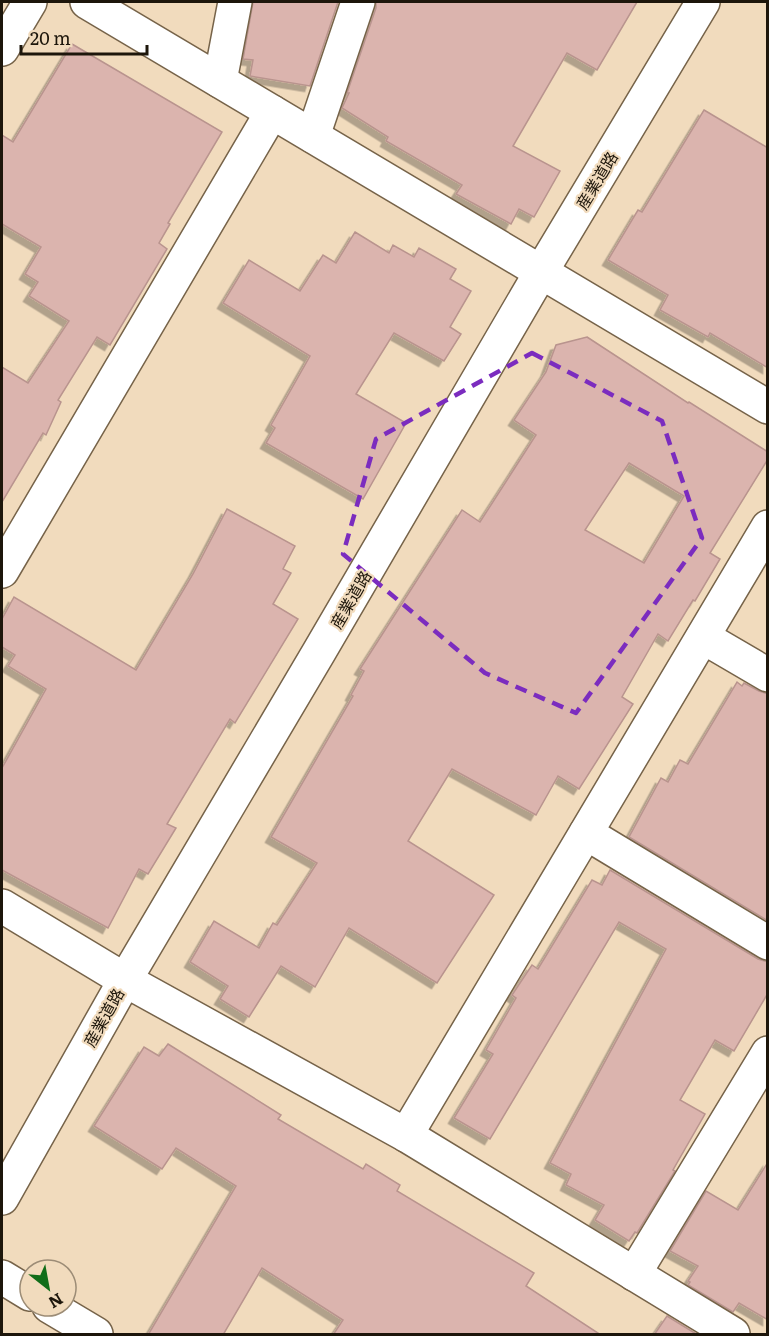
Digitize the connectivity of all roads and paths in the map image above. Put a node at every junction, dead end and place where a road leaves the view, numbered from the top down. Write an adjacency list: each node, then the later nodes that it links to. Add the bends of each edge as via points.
1 (30, 2): 6 (main road)
2 (87, 2): 7 (main road)
3 (235, 2): 7 (main road)
4 (358, 2): 9 (main road)
5 (703, 2): 10 (main road, 産業道路)
6 (2, 49)
7 (220, 81): 8 (main road)
8 (272, 112): 9 (main road); 13 (main road)
9 (313, 136): 10 (main road)
10 (541, 272): 11 (main road); 19 (main road, 産業道路)
11 (768, 407)
12 (768, 527): 14 (main road)
13 (2, 571)
14 (703, 636): 15 (main road); 16 (main road)
15 (768, 675)
16 (586, 833): 18 (main road); 21 (main road)
17 (2, 906): 19 (main road)
18 (768, 942)
19 (124, 980): 21 (main road); 22 (main road, 産業道路)
20 (768, 1053): 23 (main road)
21 (406, 1135): 23 (main road)
22 (2, 1198)
23 (634, 1274): 28 (main road)
24 (2, 1277): 25 (main road)
25 (18, 1287)
26 (68, 1318): 27 (main road)
27 (96, 1335)
28 (733, 1335)

